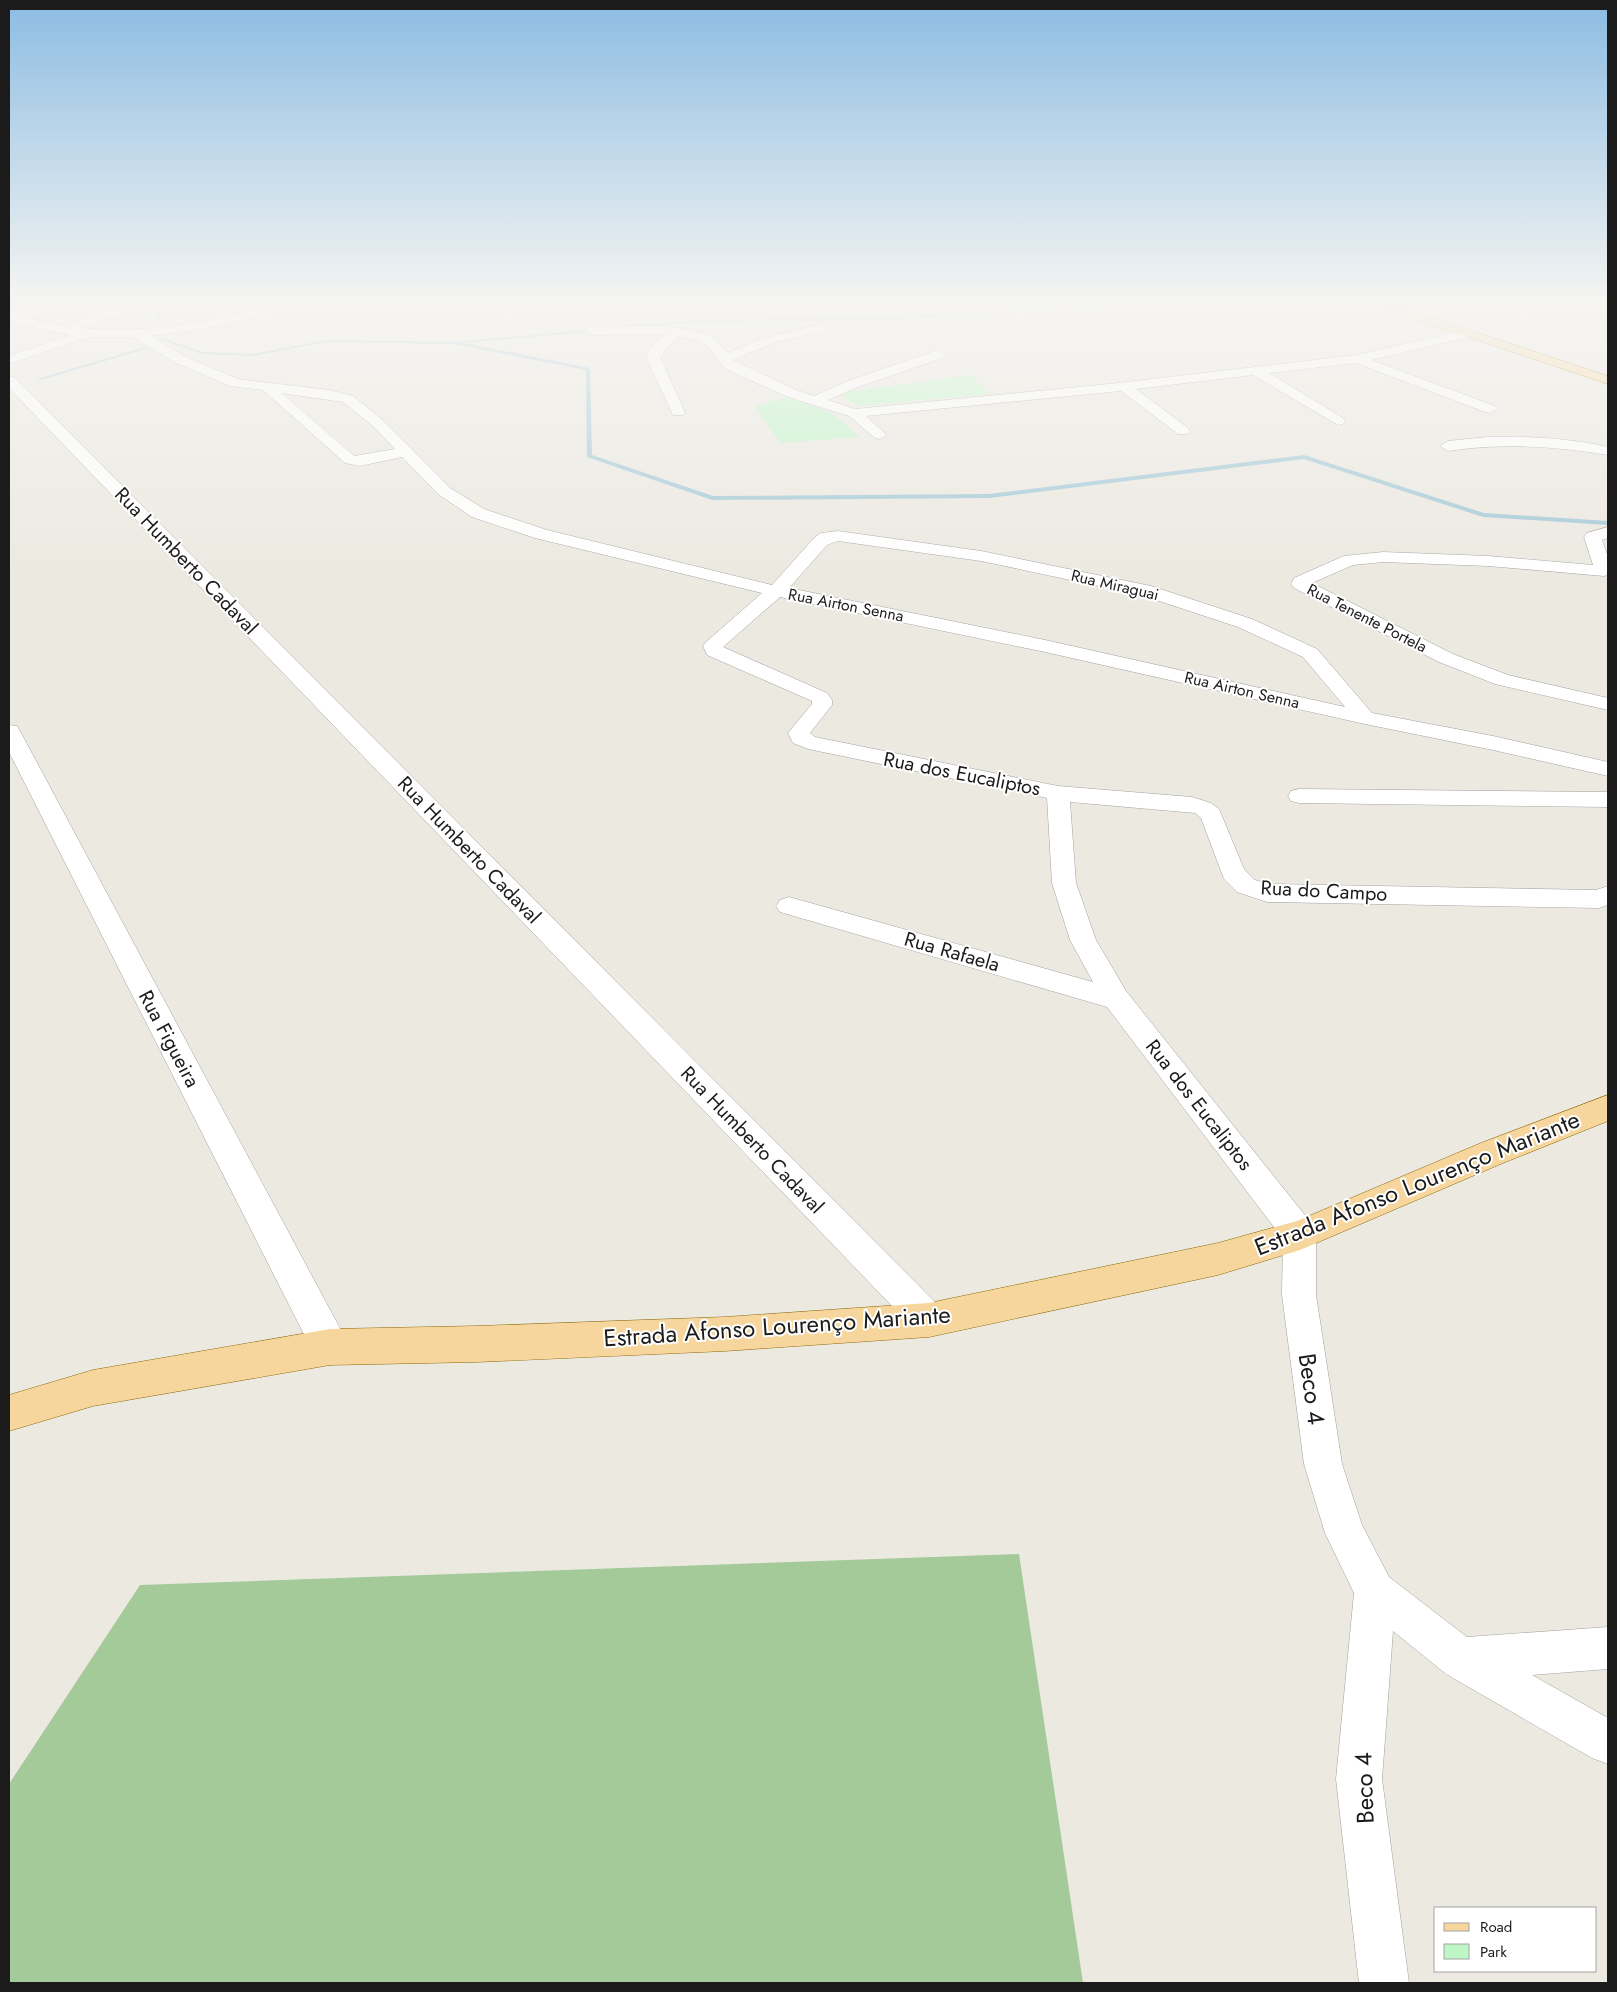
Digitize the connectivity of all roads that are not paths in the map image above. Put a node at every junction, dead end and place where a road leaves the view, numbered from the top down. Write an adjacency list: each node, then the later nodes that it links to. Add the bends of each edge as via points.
1 (23, 394): 37 (street, Rua Humberto Cadaval)
2 (276, 394): 20 (street, via 350,460)
3 (329, 394): 20 (street, Rua Airton Senna, via 348,399 379,424)
4 (670, 394): 13 (street)
5 (793, 394): 11 (street)
6 (831, 394): 11 (street)
7 (1044, 394): 14 (street)
8 (1134, 394): 16 (street)
9 (1293, 394): 15 (street)
10 (1451, 394): 12 (street)
11 (815, 401): 14 (street)
12 (1490, 409)
13 (678, 412)
14 (854, 413): 17 (street)
15 (1338, 421)
16 (1183, 431)
17 (880, 435)
18 (1448, 446): 19 (street, via 1513,440)
19 (1608, 451)
20 (404, 452): 24 (street, Rua Airton Senna, via 444,491 478,513 541,534)
21 (1608, 532): 23 (street, Rua Tenente Portela, via 1593,537)
22 (827, 538): 24 (street, Rua dos Eucaliptos); 26 (street, Rua Miraguai, via 838,536 981,556 1145,590 1245,624 1310,652)
23 (1606, 575): 25 (street, Rua Tenente Portela, via 1488,561 1383,557 1350,560 1300,584 1446,658 1502,680)
24 (776, 591): 26 (street, Rua Airton Senna, via 1045,646); 29 (street, Rua dos Eucaliptos, via 713,646 714,651 820,696 822,705 799,732 801,738)
25 (1608, 704)
26 (1365, 718): 28 (street, Rua Airton Senna, via 1492,742)
27 (9, 731): 38 (street, Rua Figueira)
28 (1608, 769)
29 (1058, 794): 32 (street, Rua do Campo, via 1203,808 1211,814 1233,873 1246,886 1267,893 1599,899); 34 (street, Rua dos Eucaliptos, via 1064,883 1083,940)
30 (1299, 796): 31 (street)
31 (1608, 800)
32 (1608, 895)
33 (788, 906): 34 (street, Rua Rafaela)
34 (1116, 999): 36 (street, Rua dos Eucaliptos)
35 (1608, 1108): 36 (main road, Estrada Afonso Lourenço Mariante, via 1492,1153)
36 (1300, 1235): 37 (main road, Estrada Afonso Lourenço Mariante, via 1218,1259); 40 (street, Beco 4, via 1299,1295 1322,1464 1345,1533)
37 (929, 1320): 38 (main road, Estrada Afonso Lourenço Mariante, via 716,1334)
38 (330, 1347): 39 (main road, Estrada Afonso Lourenço Mariante, via 93,1388)
39 (9, 1413)
40 (1375, 1592): 42 (street, Beco 4); 44 (street, Beco 4, via 1359,1779)
41 (1608, 1648): 42 (street)
42 (1461, 1659): 43 (street, Beco 4)
43 (1608, 1742)
44 (1384, 1983)

